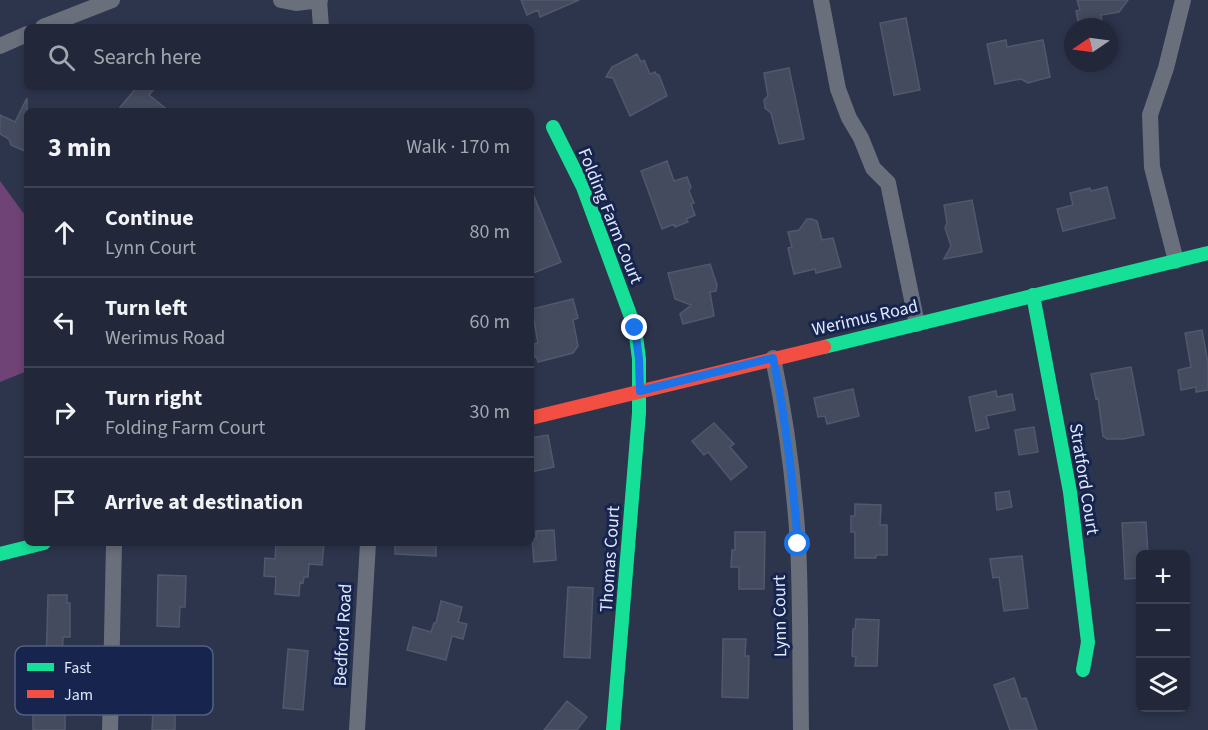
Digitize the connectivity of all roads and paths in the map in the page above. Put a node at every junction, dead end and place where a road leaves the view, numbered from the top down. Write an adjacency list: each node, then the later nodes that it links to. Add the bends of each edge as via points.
1 (112, 0): 6 (street)
2 (281, 0): 3 (street)
3 (319, 0): 7 (street)
4 (821, 0): 14 (street, via 838,89 873,168 888,183)
5 (1183, 0): 12 (street, via 1150,115 1152,167)
6 (51, 24)
7 (321, 24)
8 (24, 35): 9 (street)
9 (0, 46)
10 (553, 127): 16 (street, Folding Farm Court, via 583,187 635,328)
11 (1208, 253): 12 (street, Werimus Road)
12 (1176, 261): 13 (street, Werimus Road)
13 (1033, 295): 14 (street, Werimus Road); 23 (street, Stratford Court, via 1070,492 1089,642)
14 (917, 324): 15 (street, Werimus Road)
15 (773, 358): 16 (street, Werimus Road); 28 (street, Lynn Court, via 798,544)
16 (640, 391): 17 (street, Werimus Road); 27 (street, Thomas Court)
17 (534, 417)
18 (32, 546): 21 (street)
19 (114, 546): 22 (street)
20 (368, 546): 26 (street, Bedford Road)
21 (0, 554)
22 (112, 646)
23 (1083, 670)
24 (110, 715): 25 (street)
25 (110, 730)
26 (357, 730)
27 (613, 730)
28 (801, 730)

